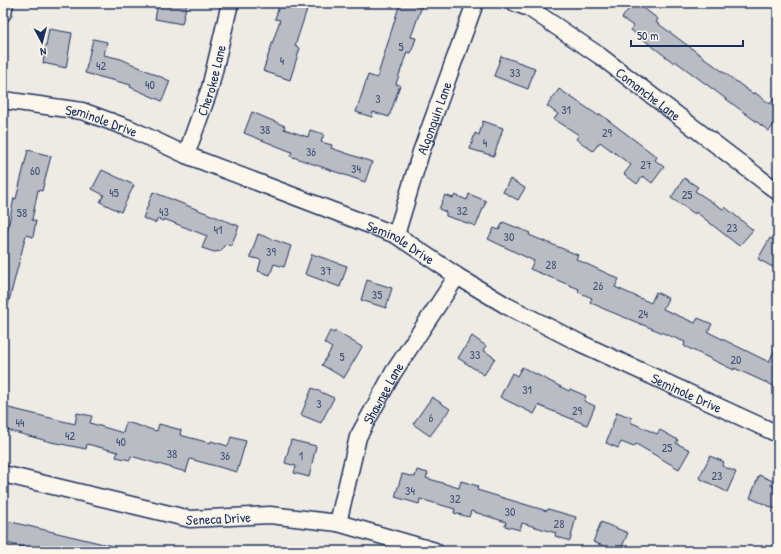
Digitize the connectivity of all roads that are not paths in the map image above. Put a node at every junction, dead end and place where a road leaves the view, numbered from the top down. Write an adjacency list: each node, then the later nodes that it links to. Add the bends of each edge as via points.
1 (5, 3): 5 (street)
2 (230, 3): 7 (street, Cherokee Lane, via 210,88)
3 (475, 3): 9 (street, Algonquin Lane, via 421,152)
4 (514, 3): 8 (street, Comanche Lane, via 529,8 600,56)
5 (3, 13)
6 (3, 100): 7 (street, Seminole Drive, via 82,111 131,129)
7 (186, 155): 9 (street, Seminole Drive)
8 (778, 192)
9 (396, 235): 10 (street, Seminole Drive)
10 (457, 276): 11 (street, Seminole Drive, via 507,306 580,343); 13 (street, Shawnee Lane, via 393,373 358,437)
11 (778, 434)
12 (3, 474): 13 (street, Seneca Drive, via 190,519 270,515)
13 (338, 523): 14 (street, Seneca Drive)
14 (435, 551)

